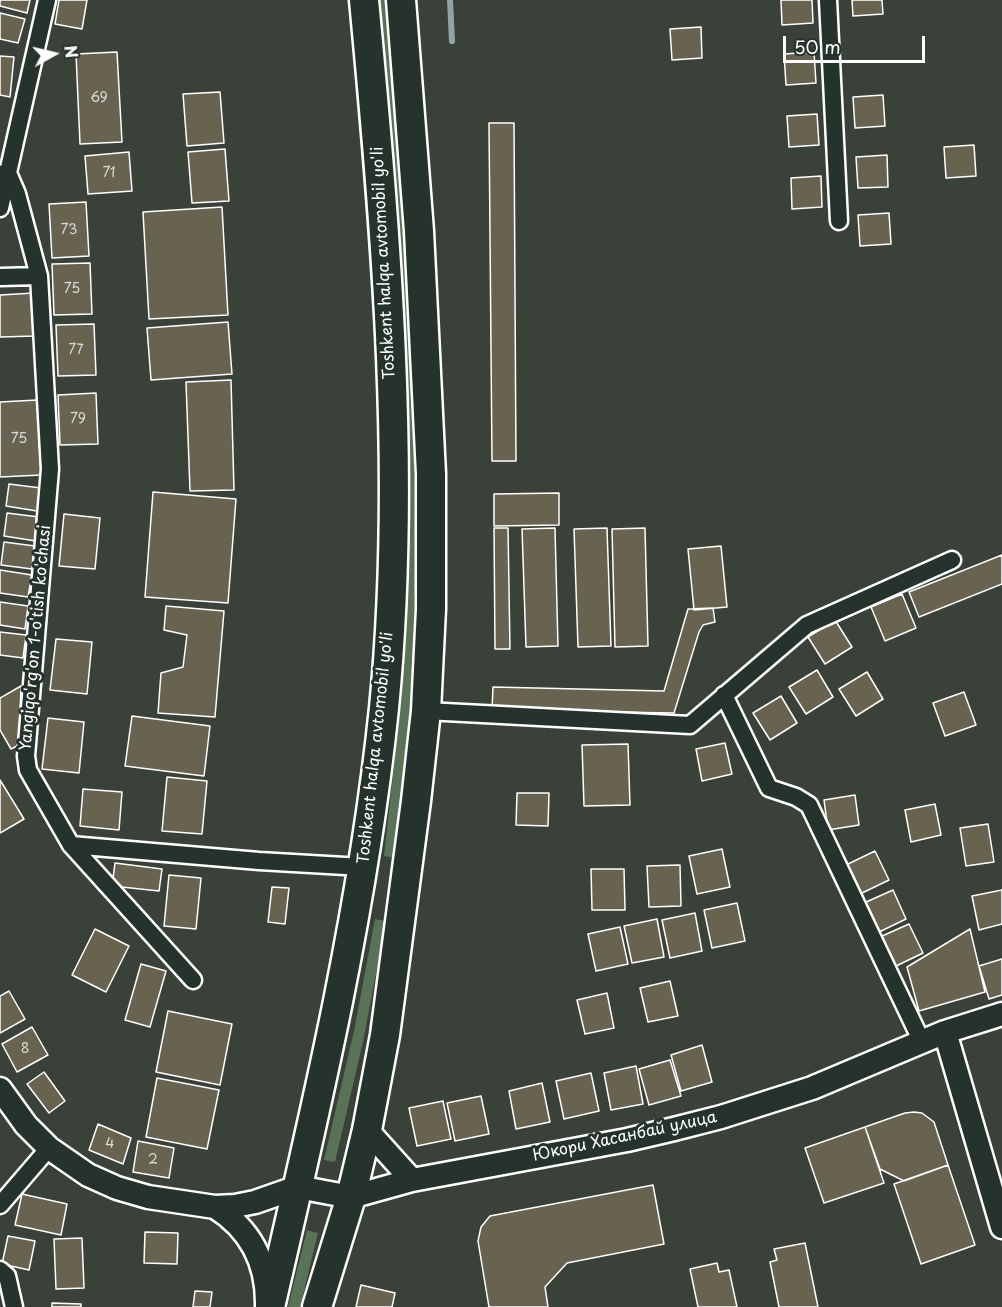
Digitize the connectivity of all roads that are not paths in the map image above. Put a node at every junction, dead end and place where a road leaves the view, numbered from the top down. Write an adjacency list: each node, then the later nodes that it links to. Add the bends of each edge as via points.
1 (47, 0): 5 (street)
2 (364, 0): 14 (highway, Toshkent halqa avtomobil yo'li, via 384,236 393,484 384,708)
3 (401, 0): 12 (highway, via 419,231 431,474)
4 (828, 0): 7 (street)
5 (4, 173): 6 (street); 8 (street, Yangiqo'rg'on 1-o'tish ko'chasi, via 17,194)
6 (0, 208)
7 (839, 221)
8 (39, 276): 9 (street); 13 (street, Yangiqo'rg'on 1-o'tish ko'chasi, via 50,469 26,756 28,770)
9 (0, 277)
10 (952, 560): 11 (street, via 807,625)
11 (724, 695): 12 (street, via 690,725); 19 (street, via 769,788 809,805)
12 (426, 711): 15 (highway)
13 (71, 845): 14 (street, via 258,861); 16 (street, Yangiqo'rg'on 1-o'tish ko'chasi)
14 (361, 877): 15 (highway); 24 (highway, Toshkent halqa avtomobil yo'li, via 330,1045)
15 (404, 892): 21 (highway, via 385,1035)
16 (193, 980)
17 (1002, 1014): 18 (street, Юкори Хасанбай улица)
18 (945, 1032): 19 (street, Юкори Хасанбай улица); 28 (street)
19 (922, 1042): 23 (street, Юкори Хасанбай улица, via 812,1088 721,1117 627,1140)
20 (0, 1089): 22 (street)
21 (367, 1130): 23 (street); 25 (highway)
22 (49, 1148): 26 (street); 27 (street, via 81,1171 117,1188 163,1200)
23 (412, 1180): 25 (street, Юкори Хасанбай улица)
24 (298, 1187): 25 (street); 27 (street, via 255,1202); 31 (highway, Toshkent halqa avtomobil yo'li)
25 (351, 1197): 32 (highway)
26 (0, 1205)
27 (215, 1207): 31 (street, via 240,1226 256,1250 266,1281)
28 (1002, 1227)
29 (0, 1270): 30 (street, via 7,1276)
30 (14, 1307)
31 (268, 1307)
32 (318, 1307)

